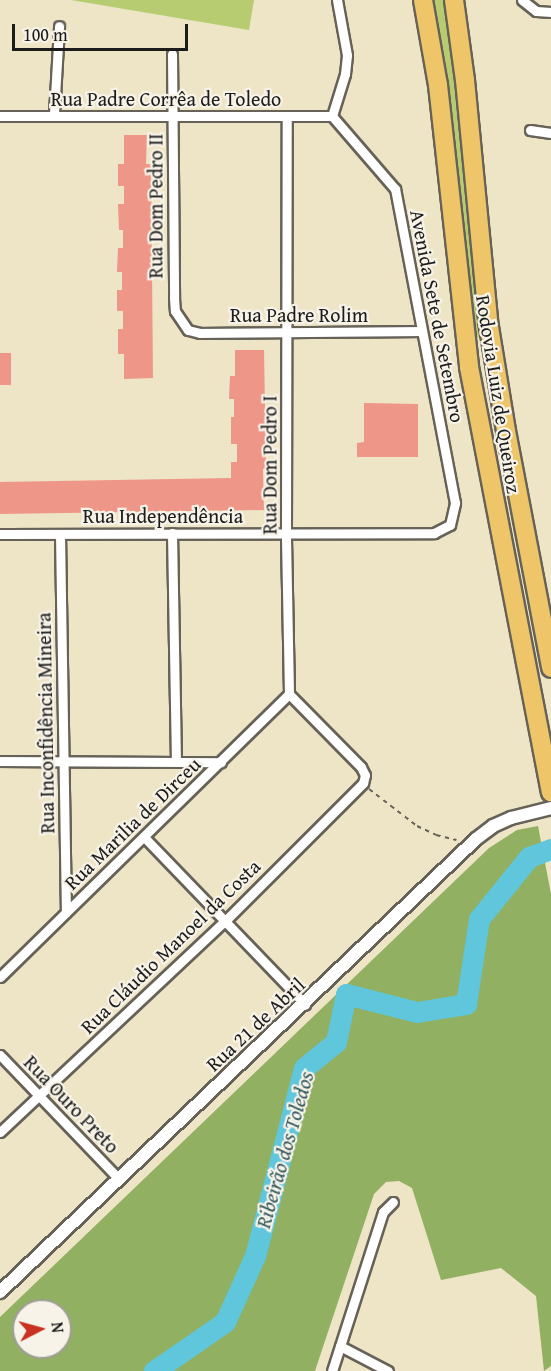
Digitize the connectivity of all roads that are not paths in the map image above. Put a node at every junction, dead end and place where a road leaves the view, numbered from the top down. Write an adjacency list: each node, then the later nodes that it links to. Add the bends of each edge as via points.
1 (337, 0): 12 (street, via 347,55)
2 (418, 0): 9 (highway)
3 (423, 0): 9 (highway, Rodovia Luiz de Queiroz)
4 (454, 0): 25 (highway, Rodovia Luiz de Queiroz, via 492,348)
5 (522, 0): 6 (street, via 536,11)
6 (551, 12)
7 (59, 26): 10 (street)
8 (172, 54): 13 (street, Rua Dom Pedro II)
9 (438, 84): 31 (highway, Rodovia Luiz de Queiroz, via 469,367)
10 (54, 114): 11 (street, Rua Padre Corrêa de Toledo); 13 (street, Rua Padre Corrêa de Toledo)
11 (0, 116)
12 (332, 116): 14 (street, Rua Padre Corrêa de Toledo); 18 (street, Avenida Sete de Setembro, via 395,189)
13 (173, 117): 14 (street, Rua Padre Corrêa de Toledo); 17 (street, Rua Dom Pedro II, via 174,298)
14 (288, 117): 19 (street, Rua Dom Pedro I)
15 (530, 130): 16 (street)
16 (551, 133)
17 (181, 321): 19 (street, Rua Padre Rolim, via 188,330 200,333)
18 (421, 331): 19 (street, Rua Padre Rolim); 22 (street, Avenida Sete de Setembro, via 455,503 450,525)
19 (288, 332): 20 (street, Rua Dom Pedro I)
20 (286, 532): 21 (street, Rua Independência); 22 (street, Rua Independência); 26 (street, Rua Dom Pedro I)
21 (172, 533): 24 (street, Rua Independência); 29 (street)
22 (434, 533)
23 (0, 534): 24 (street, Rua Independência)
24 (60, 534): 27 (street, Rua Inconfidência Mineira)
25 (551, 668)
26 (289, 694): 30 (street, Rua Marilia de Dirceu); 35 (street, Rua Cláudio Manoel da Costa, via 361,767 363,783)
27 (64, 760): 28 (street); 29 (street); 34 (street, Rua Inconfidência Mineira)
28 (0, 761)
29 (176, 761): 30 (street)
30 (221, 762): 33 (street, Rua Marilia de Dirceu)
31 (550, 787)
32 (551, 808): 37 (street, Rua 21 de Abril, via 511,818 471,843)
33 (145, 838): 34 (street, Rua Marilia de Dirceu); 35 (street)
34 (66, 912): 36 (street, Rua Marilia de Dirceu)
35 (224, 922): 37 (street); 39 (street, Rua Cláudio Manoel da Costa)
36 (0, 977)
37 (305, 1004): 41 (street, Rua 21 de Abril)
38 (0, 1055): 39 (street, Rua Ouro Preto)
39 (39, 1096): 40 (street, Rua Cláudio Manoel da Costa); 41 (street, Rua Ouro Preto)
40 (0, 1132)
41 (118, 1178): 43 (street, Rua 21 de Abril)
42 (393, 1202): 44 (street, via 383,1212)
43 (0, 1292)
44 (340, 1346): 45 (street); 46 (street)
45 (332, 1371)
46 (388, 1371)

